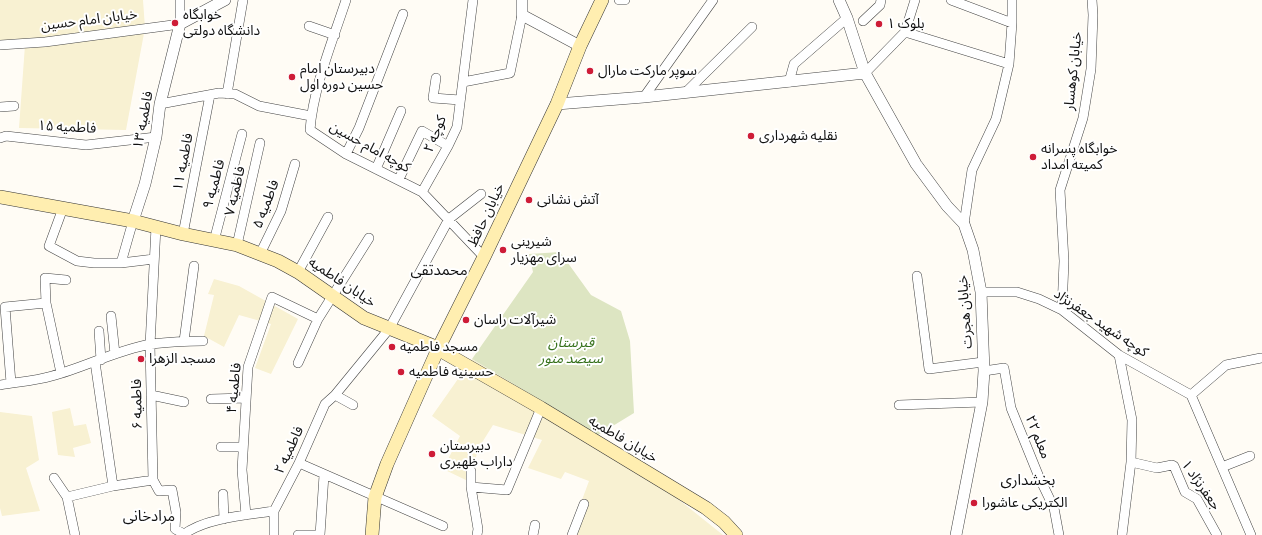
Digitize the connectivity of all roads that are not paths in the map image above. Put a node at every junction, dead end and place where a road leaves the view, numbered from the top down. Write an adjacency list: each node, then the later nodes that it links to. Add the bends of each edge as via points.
1 (180, 0): 22 (street)
2 (225, 0): 22 (street, خیابان امام حسین)
3 (243, 0): 35 (street)
4 (346, 0): 26 (street)
5 (473, 0): 32 (street, کوچه ۲)
6 (522, 0): 18 (street)
7 (602, 0): 28 (main road, خیابان حافظ)
8 (619, 0): 9 (street)
9 (624, 0)
10 (713, 0): 37 (street)
11 (840, 0): 19 (street, خیابان هجرت)
12 (881, 0): 20 (street, via 880,5)
13 (915, 0): 25 (street)
14 (951, 0): 21 (street)
15 (1012, 0): 21 (street)
16 (1092, 0): 78 (street, خیابان کوهسار, via 1091,69 1083,118 1060,190 1064,260)
17 (402, 14): 50 (street, via 360,128)
18 (522, 15): 28 (street); 32 (street, via 510,73)
19 (847, 18): 30 (street, خیابان هجرت); 33 (street, via 794,64)
20 (863, 22)
21 (1012, 23): 29 (street)
22 (180, 24): 27 (street, خیابان امام حسین, via 45,42); 39 (street, فاطمیه ۱۳)
23 (309, 26): 26 (street)
24 (752, 27): 34 (street)
25 (905, 32): 29 (street); 30 (street)
26 (335, 35): 44 (street)
27 (0, 45)
28 (580, 46): 40 (main road, خیابان حافظ)
29 (1009, 64): 61 (street, via 996,119 972,170)
30 (865, 73): 33 (street); 61 (street, خیابان هجرت, via 916,164 947,206)
31 (436, 78): 38 (street, via 433,98)
32 (463, 82): 38 (street, کوچه ۲)
33 (789, 82): 34 (street)
34 (686, 92): 37 (street)
35 (227, 94): 36 (street); 44 (street, via 235,94 259,106)
36 (210, 95): 39 (street); 63 (street, فاطمیه ۱۱)
37 (644, 97): 40 (street)
38 (460, 100): 49 (street, کوچه ۲, via 456,127)
39 (160, 104): 46 (street, فاطمیه ۱۳)
40 (557, 104): 68 (main road, خیابان حافظ)
41 (14, 106): 42 (street)
42 (0, 107)
43 (400, 111): 52 (street)
44 (311, 116): 50 (street, کوچه امام حسین, via 310,130)
45 (242, 134): 65 (street, فاطمیه ۹)
46 (156, 137): 47 (street, فاطمیه ۱۵, via 86,145 6,136); 60 (street, فاطمیه ۱۳)
47 (0, 138)
48 (260, 143): 66 (street, فاطمیه ۷)
49 (448, 146): 53 (street, via 422,131); 54 (street, کوچه ۲)
50 (346, 154): 52 (street, کوچه امام حسین)
51 (295, 164): 67 (street, فاطمیه ۵, via 281,211)
52 (376, 169): 53 (street, کوچه امام حسین)
53 (398, 180): 54 (street, کوچه امام حسین)
54 (422, 192): 59 (street, کوچه امام حسین)
55 (481, 194): 59 (street)
56 (0, 196): 57 (main road, خیابان فاطمیه)
57 (63, 208): 60 (main road, خیابان فاطمیه); 70 (street, via 49,246 77,261)
58 (328, 217): 72 (street)
59 (449, 219): 68 (street, کوچه امام حسین); 81 (street, فاطمیه ۲)
60 (133, 221): 62 (main road, خیابان فاطمیه); 70 (street)
61 (964, 224): 75 (street, خیابان هجرت, via 973,250)
62 (156, 227): 63 (main road, خیابان فاطمیه); 69 (street, فاطمیه ۶)
63 (183, 234): 65 (main road, خیابان فاطمیه)
64 (369, 238): 76 (street)
65 (214, 241): 66 (main road, خیابان فاطمیه)
66 (237, 245): 67 (main road, خیابان فاطمیه)
67 (260, 254): 72 (main road, خیابان فاطمیه)
68 (484, 257): 86 (main road, خیابان حافظ)
69 (154, 259): 70 (street); 85 (street, فاطمیه ۶)
70 (121, 263)
71 (194, 266): 83 (street)
72 (298, 272): 76 (main road, خیابان فاطمیه)
73 (917, 276): 92 (street, via 929,368)
74 (66, 280): 77 (street, via 45,278)
75 (981, 292): 78 (street, کوچه شهید جعفرنژاد, via 1017,292); 92 (street, خیابان هجرت)
76 (333, 296): 80 (street); 81 (main road, خیابان فاطمیه, via 364,318)
77 (46, 303): 93 (street); 94 (street, via 5,307)
78 (1062, 310): 88 (street, کوچه شهید جعفرنژاد)
79 (111, 316): 87 (street)
80 (318, 319): 91 (street); 99 (street, فاطمیه ۴, via 272,297 248,367)
81 (389, 329): 86 (main road, خیابان فاطمیه); 97 (street, فاطمیه ۲)
82 (99, 331): 90 (street)
83 (184, 340): 84 (street); 85 (street)
84 (204, 341)
85 (150, 344): 87 (street); 96 (street, فاطمیه ۶)
86 (438, 349): 105 (main road, خیابان فاطمیه); 120 (main road, خیابان حافظ)
87 (115, 354): 90 (street)
88 (1119, 355): 98 (street, کوچه شهید جعفرنژاد); 109 (street, via 1132,420)
89 (1261, 358): 98 (street, via 1226,365)
90 (98, 360): 93 (street); 116 (street)
91 (298, 363)
92 (983, 367): 102 (street, خیابان هجرت); 138 (street, معلم ۲۲, via 1004,368 1011,408 1054,508)
93 (62, 373): 94 (street)
94 (11, 383): 95 (street)
95 (0, 385)
96 (151, 395): 101 (street); 115 (street, فاطمیه ۶)
97 (335, 395): 103 (street); 110 (street, فاطمیه ۲, via 325,404)
98 (1191, 395): 111 (street)
99 (246, 398): 100 (street); 107 (street, فاطمیه ۴)
100 (211, 399)
101 (184, 402)
102 (982, 402): 104 (street); 137 (street, خیابان هجرت)
103 (353, 405)
104 (899, 405)
105 (541, 408): 117 (street, via 507,490); 136 (main road, خیابان فاطمیه, via 706,508)
106 (221, 447): 107 (street)
107 (243, 447): 123 (street, فاطمیه ۴, via 242,470)
108 (1250, 456): 111 (street)
109 (1131, 462): 139 (street); 140 (street, جعفرنژاد ۱, via 1157,468 1174,466 1185,492 1197,499)
110 (299, 463): 113 (street); 122 (street, فاطمیه ۲)
111 (1222, 467): 141 (street)
112 (471, 471): 117 (street)
113 (324, 475): 120 (street); 131 (street)
114 (54, 478): 119 (street)
115 (153, 480): 116 (street); 129 (street, via 159,491 172,490 176,512 175,529)
116 (113, 486): 119 (street)
117 (471, 487): 133 (street)
118 (223, 494): 124 (street)
119 (67, 497): 128 (street)
120 (375, 497): 126 (street); 132 (main road, خیابان حافظ)
121 (584, 504): 135 (street)
122 (274, 511): 123 (street); 130 (street)
123 (246, 515): 124 (street)
124 (224, 519): 129 (street, via 206,523)
125 (535, 525): 134 (street)
126 (443, 526)
127 (298, 534): 131 (street)
128 (75, 535)
129 (184, 535)
130 (274, 535)
131 (320, 535)
132 (372, 535)
133 (477, 535)
134 (532, 535)
135 (572, 535)
136 (736, 535)
137 (956, 535)
138 (1059, 535)
139 (1122, 535)
140 (1217, 535)
141 (1252, 535)

